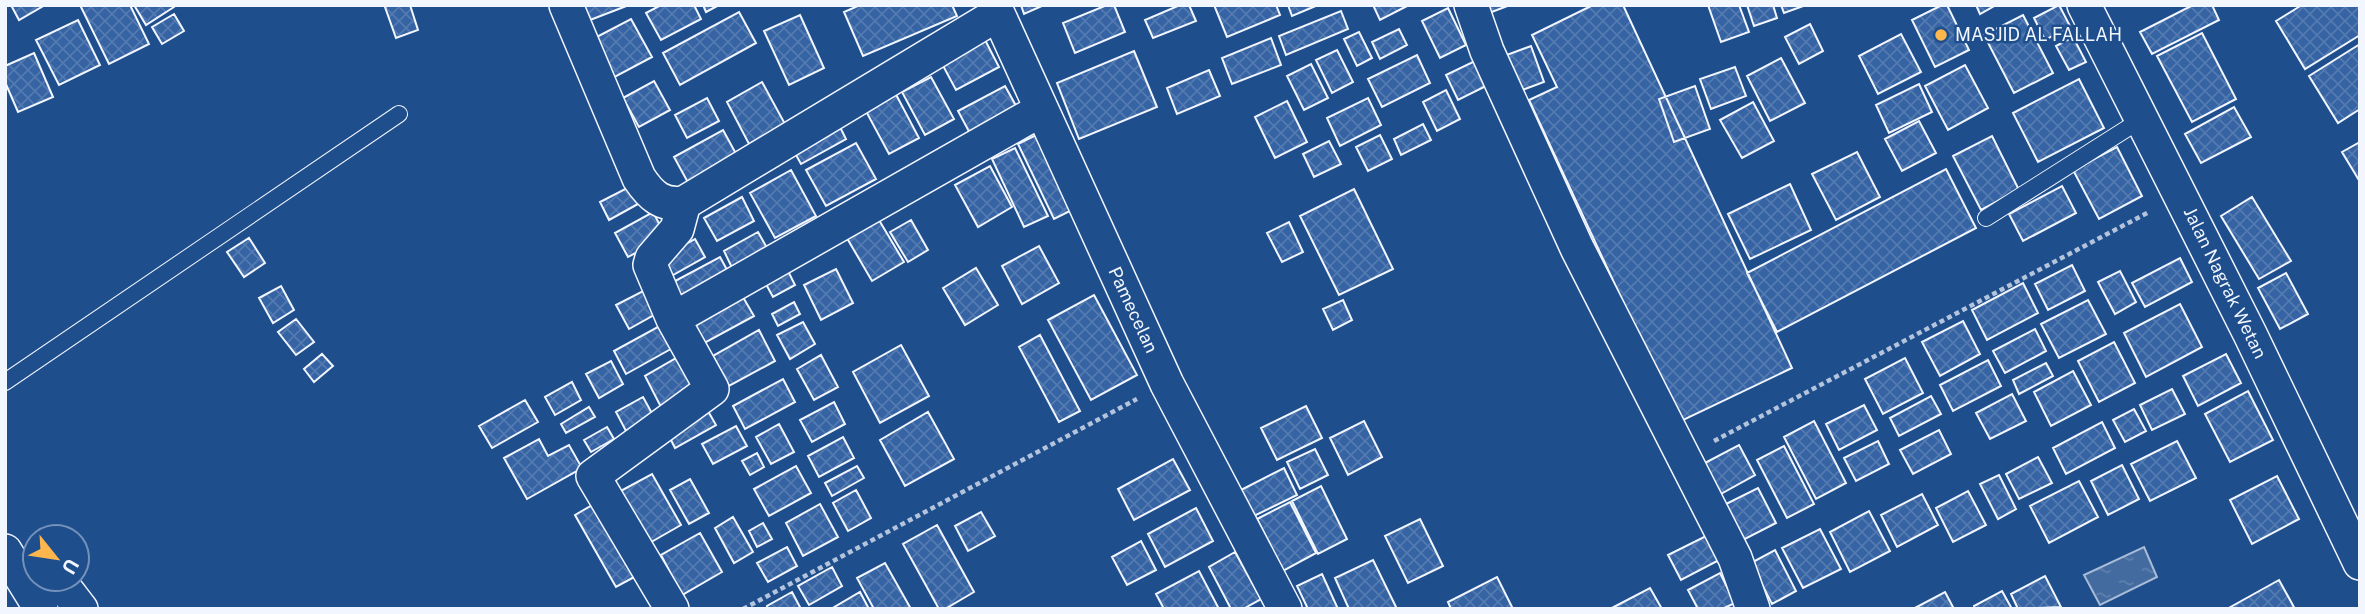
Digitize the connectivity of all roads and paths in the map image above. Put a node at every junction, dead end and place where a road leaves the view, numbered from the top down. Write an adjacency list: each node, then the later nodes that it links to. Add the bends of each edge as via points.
1 (566, 5): 9 (street, via 639,178 659,200)
2 (1471, 5): 14 (street, via 1487,51 1577,247)
3 (2084, 5): 7 (street, Jalan Nagrak Wetan)
4 (996, 10): 5 (street, Pamecelan); 9 (street)
5 (1041, 110): 11 (street); 13 (street, Pamecelan)
6 (399, 114): 12 (lane)
7 (2142, 119): 8 (street, Jalan Nagrak Wetan); 10 (lane)
8 (2181, 195): 14 (path); 16 (street, Jalan Nagrak Wetan)
9 (684, 203): 11 (street, via 677,229 650,265)
10 (1986, 218)
11 (673, 319): 19 (street, via 712,388 593,476)
12 (5, 383)
13 (1167, 384): 20 (path); 21 (street, Pamecelan)
14 (1684, 457): 22 (street, via 1735,558)
15 (5, 551): 17 (street)
16 (2360, 564)
17 (36, 600): 18 (street, via 52,582 60,584)
18 (81, 609)
19 (672, 609)
20 (743, 609)
21 (1285, 609)
22 (1753, 609)

